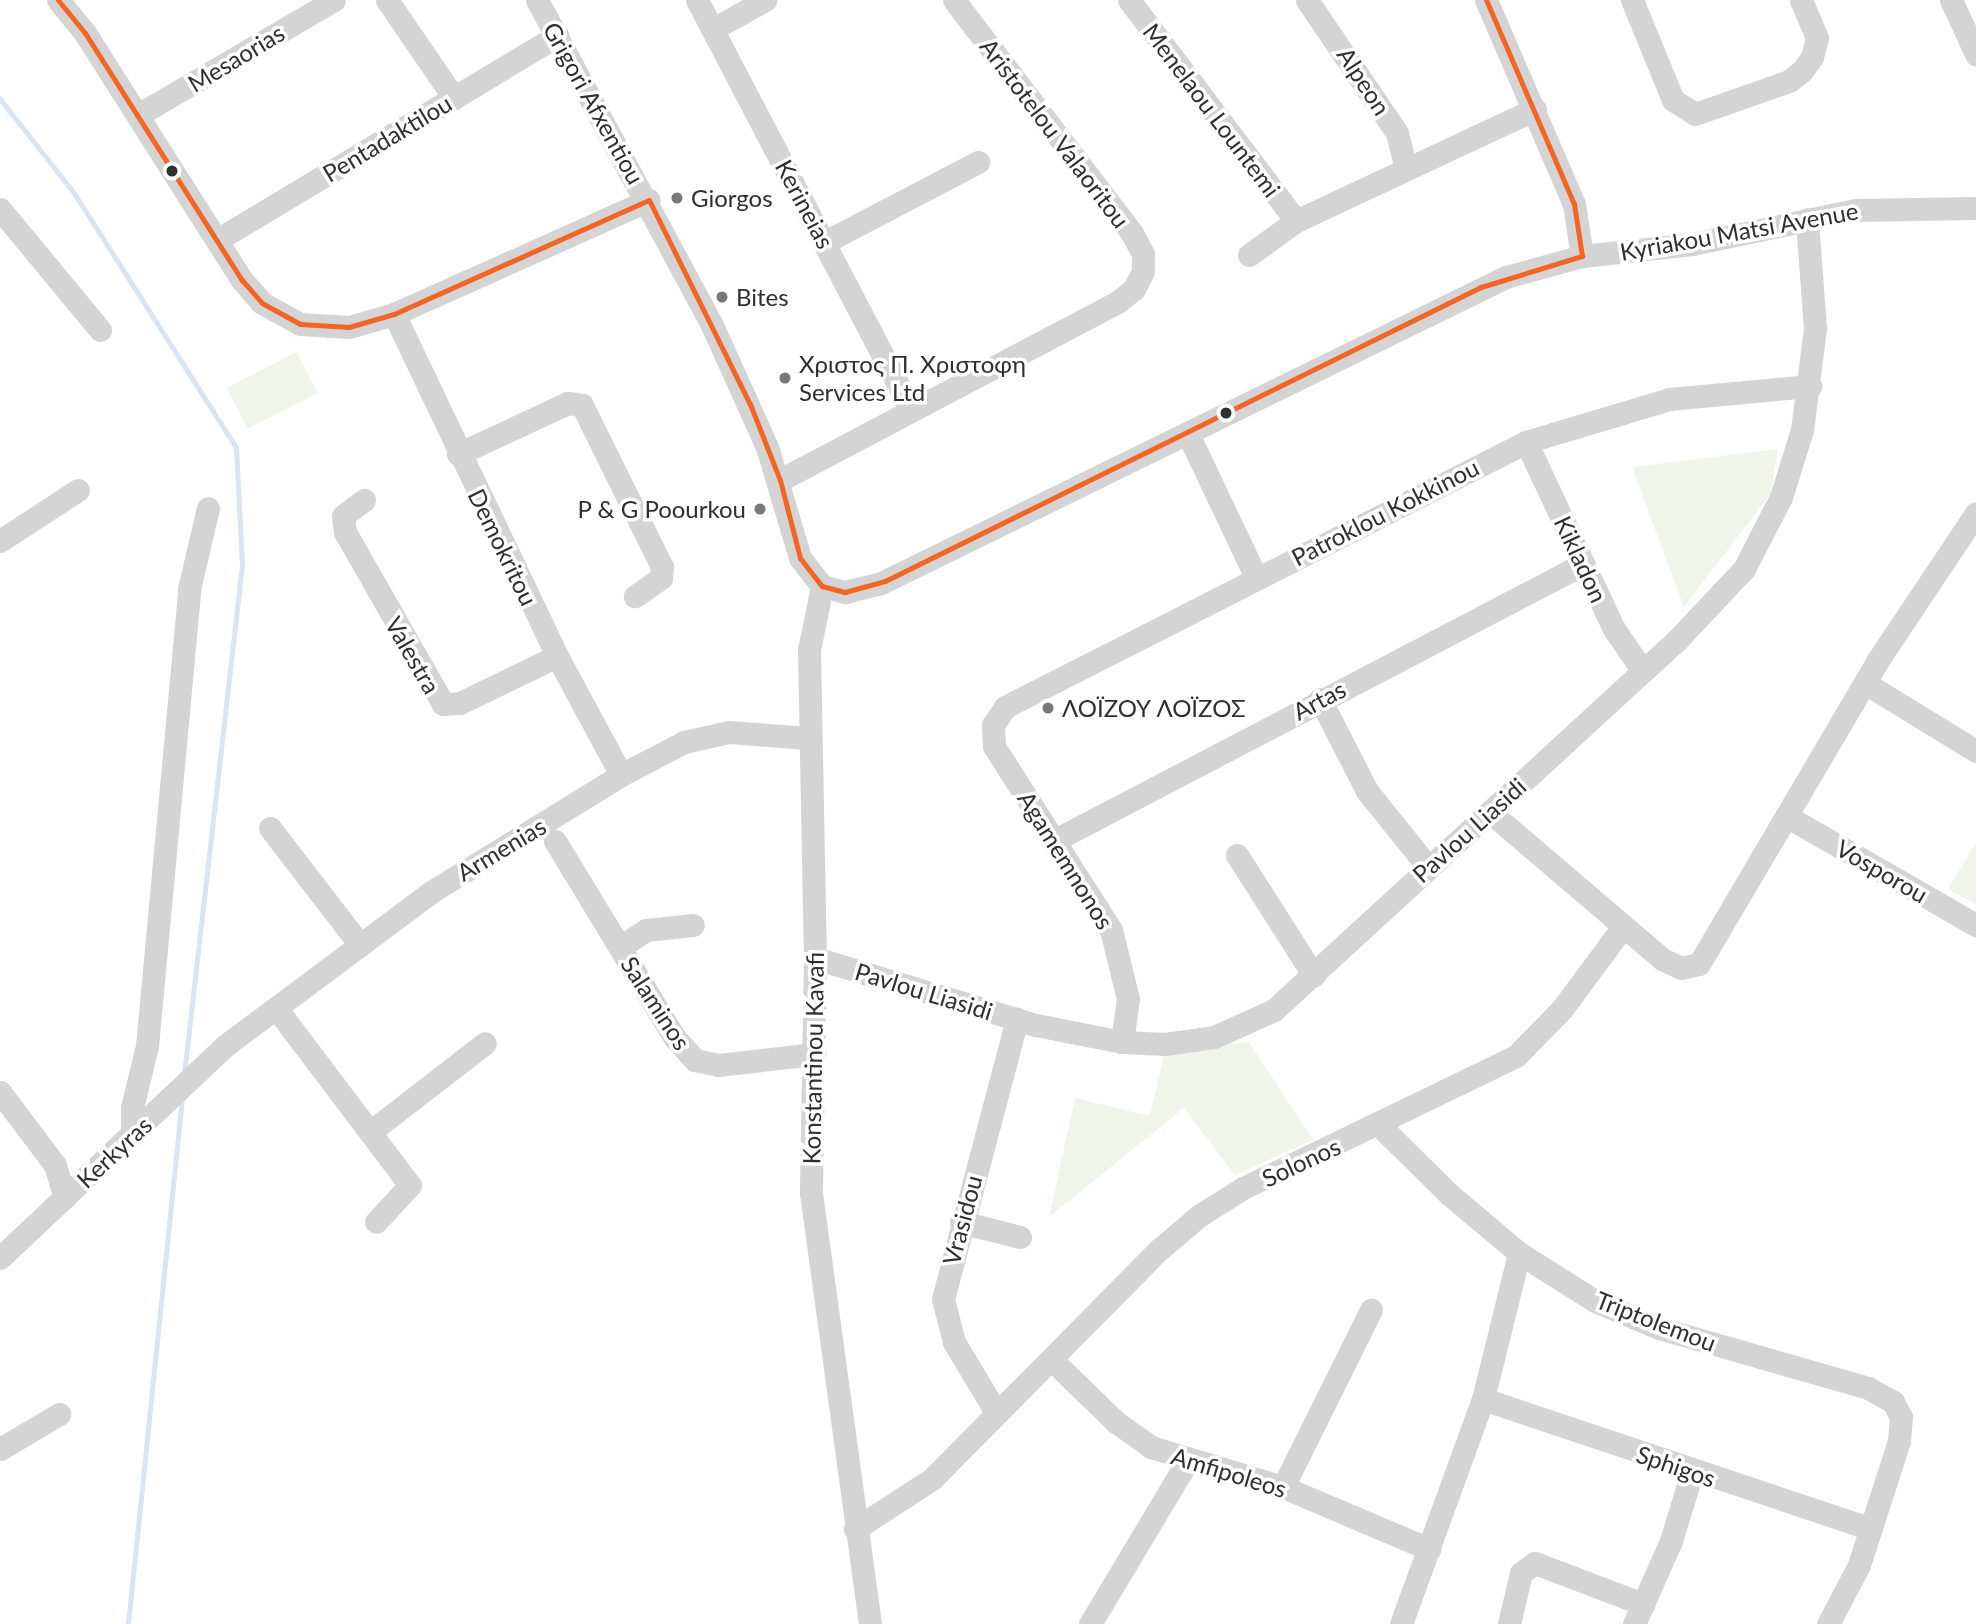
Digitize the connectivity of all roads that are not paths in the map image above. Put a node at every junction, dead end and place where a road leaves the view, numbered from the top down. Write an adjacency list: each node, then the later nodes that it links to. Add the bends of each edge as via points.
1 (58, 0): 19 (street)
2 (334, 0): 19 (street, Mesaorias)
3 (387, 0): 17 (street)
4 (537, 0): 15 (street, Grigori Afxentiou)
5 (697, 0): 14 (street, Kerineias)
6 (765, 0): 14 (street)
7 (954, 0): 34 (street, Aristotelou Valaoritou, via 1132,233 1143,254 1143,271 1134,289 1119,301)
8 (1129, 0): 26 (street, Menelaou Lountemi)
9 (1307, 0): 21 (street, Alpeon, via 1397,133)
10 (1486, 0): 18 (street)
11 (1632, 0): 12 (street, via 1673,100 1682,111 1695,114 1789,81 1802,71 1817,38)
12 (1801, 0)
13 (1951, 0): 16 (street)
14 (713, 29): 28 (street, Kerineias)
15 (557, 36): 17 (street, Pentadaktilou); 22 (street, Grigori Afxentiou)
16 (1976, 54)
17 (454, 97): 27 (street, Pentadaktilou)
18 (1535, 109): 21 (street, Menelaou Lountemi); 30 (street, via 1574,204)
19 (138, 116): 27 (street)
20 (978, 162): 28 (street)
21 (1406, 169): 26 (street, Menelaou Lountemi)
22 (649, 200): 31 (street); 38 (street, Grigori Afxentiou, via 750,404)
23 (1976, 208): 25 (street, Kyriakou Matsi Avenue, via 1889,207)
24 (0, 209): 32 (street)
25 (1807, 219): 30 (street, Kyriakou Matsi Avenue, via 1692,244); 33 (street, Pavlou Liasidi, via 1815,330)
26 (1296, 221): 29 (street, Menelaou Lountemi)
27 (217, 240): 31 (street, via 250,291 286,319 331,329)
28 (825, 242): 34 (street, Kerineias)
29 (1249, 255)
30 (1582, 256): 35 (street, Kyriakou Matsi Avenue, via 1481,287)
31 (394, 314): 37 (street, Demokritou)
32 (100, 330)
33 (1810, 386): 36 (street, Patroklou Kokkinou, via 1669,399); 49 (street, Pavlou Liasidi, via 1792,468 1757,549 1726,593)
34 (911, 409): 38 (street)
35 (1188, 434): 45 (street); 46 (street, Kyriakou Matsi Avenue, via 866,589 845,593)
36 (1527, 442): 44 (street, Kikladon); 45 (street, Patroklou Kokkinou)
37 (458, 454): 47 (street, via 568,403 582,405 662,567 661,578); 48 (street, Demokritou)
38 (780, 480): 46 (street, Grigori Afxentiou, via 800,558)
39 (78, 490): 43 (street)
40 (364, 500): 48 (street, Valestra, via 343,516 345,532 443,704 460,703)
41 (208, 508): 78 (street, via 189,589 147,1046 132,1108)
42 (1976, 513): 50 (street)
43 (0, 541)
44 (1583, 564): 49 (street, Kikladon, via 1623,645); 51 (street, Artas)
45 (1256, 577): 52 (street, Patroklou Kokkinou, via 1015,700)
46 (822, 586): 53 (street, Konstantinou Kavafi, via 809,650)
47 (635, 596)
48 (557, 656): 55 (street, Demokritou)
49 (1643, 671): 56 (street, Pavlou Liasidi)
50 (1865, 683): 54 (street); 57 (street)
51 (1320, 699): 59 (street, Artas); 62 (street, via 1367,791)
52 (993, 725): 59 (street, Agamemnonos, via 1000,756)
53 (808, 738): 55 (street, Armenias, via 706,735 663,751); 68 (street, Konstantinou Kavafi)
54 (1976, 751)
55 (621, 775): 66 (street, Armenias, via 431,892)
56 (1490, 812): 62 (street, Pavlou Liasidi); 65 (street)
57 (1788, 817): 64 (street, Vosporou); 65 (street, via 1699,964 1681,968 1672,964)
58 (270, 828): 66 (street)
59 (1057, 839): 72 (street, Agamemnonos, via 1111,930 1128,999)
60 (555, 841): 67 (street, Salaminos)
61 (1237, 855): 69 (street)
62 (1428, 867): 69 (street, Pavlou Liasidi)
63 (693, 925): 67 (street, via 646,930)
64 (1976, 925)
65 (1622, 928): 77 (street, Solonos, via 1562,1009 1516,1056)
66 (360, 945): 70 (street, Armenias)
67 (620, 947): 75 (street, Salaminos, via 675,1038 695,1060 718,1066)
68 (815, 958): 71 (street, Pavlou Liasidi); 75 (street, Konstantinou Kavafi)
69 (1314, 976): 72 (street, Pavlou Liasidi, via 1274,1010 1230,1032 1165,1044)
70 (276, 1008): 74 (street, Armenias); 79 (street)
71 (1017, 1019): 72 (street, Pavlou Liasidi); 82 (street, Vrasidou)
72 (1122, 1042)
73 (485, 1043): 79 (street)
74 (226, 1045): 78 (street, Kerkyras)
75 (814, 1054): 95 (street, Konstantinou Kavafi, via 811,1193)
76 (0, 1092): 80 (street, via 55,1164)
77 (1379, 1125): 84 (street, Triptolemou, via 1449,1194); 87 (street, Solonos, via 1243,1188 1200,1215)
78 (137, 1130): 80 (street, Kerkyras)
79 (370, 1132): 81 (street, via 410,1185)
80 (65, 1198): 85 (street, Kerkyras)
81 (376, 1222)
82 (961, 1222): 83 (street); 89 (street, Vrasidou, via 944,1282 944,1314 954,1342)
83 (1020, 1237)
84 (1519, 1253): 88 (street); 96 (street, Triptolemou, via 1613,1310 1868,1388 1898,1409 1899,1441)
85 (0, 1258)
86 (1371, 1310): 94 (street)
87 (1052, 1360): 89 (street, Solonos); 92 (street, Amfipoleos, via 1133,1436)
88 (1483, 1399): 93 (street, Sphigos); 97 (street)
89 (996, 1412): 95 (street, Solonos, via 932,1479)
90 (59, 1414): 91 (street)
91 (0, 1449)
92 (1188, 1460): 94 (street, Amfipoleos); 100 (street)
93 (1692, 1472): 96 (street, Sphigos); 98 (street, via 1671,1541)
94 (1283, 1487): 97 (street, Amfipoleos)
95 (855, 1529): 99 (street, Konstantinou Kavafi)
96 (1871, 1529): 103 (street, via 1859,1565)
97 (1429, 1549): 101 (street)
98 (1639, 1614): 102 (street, via 1535,1563 1521,1573)
99 (870, 1624)
100 (1090, 1624)
101 (1401, 1624)
102 (1509, 1624)
103 (1828, 1624)

